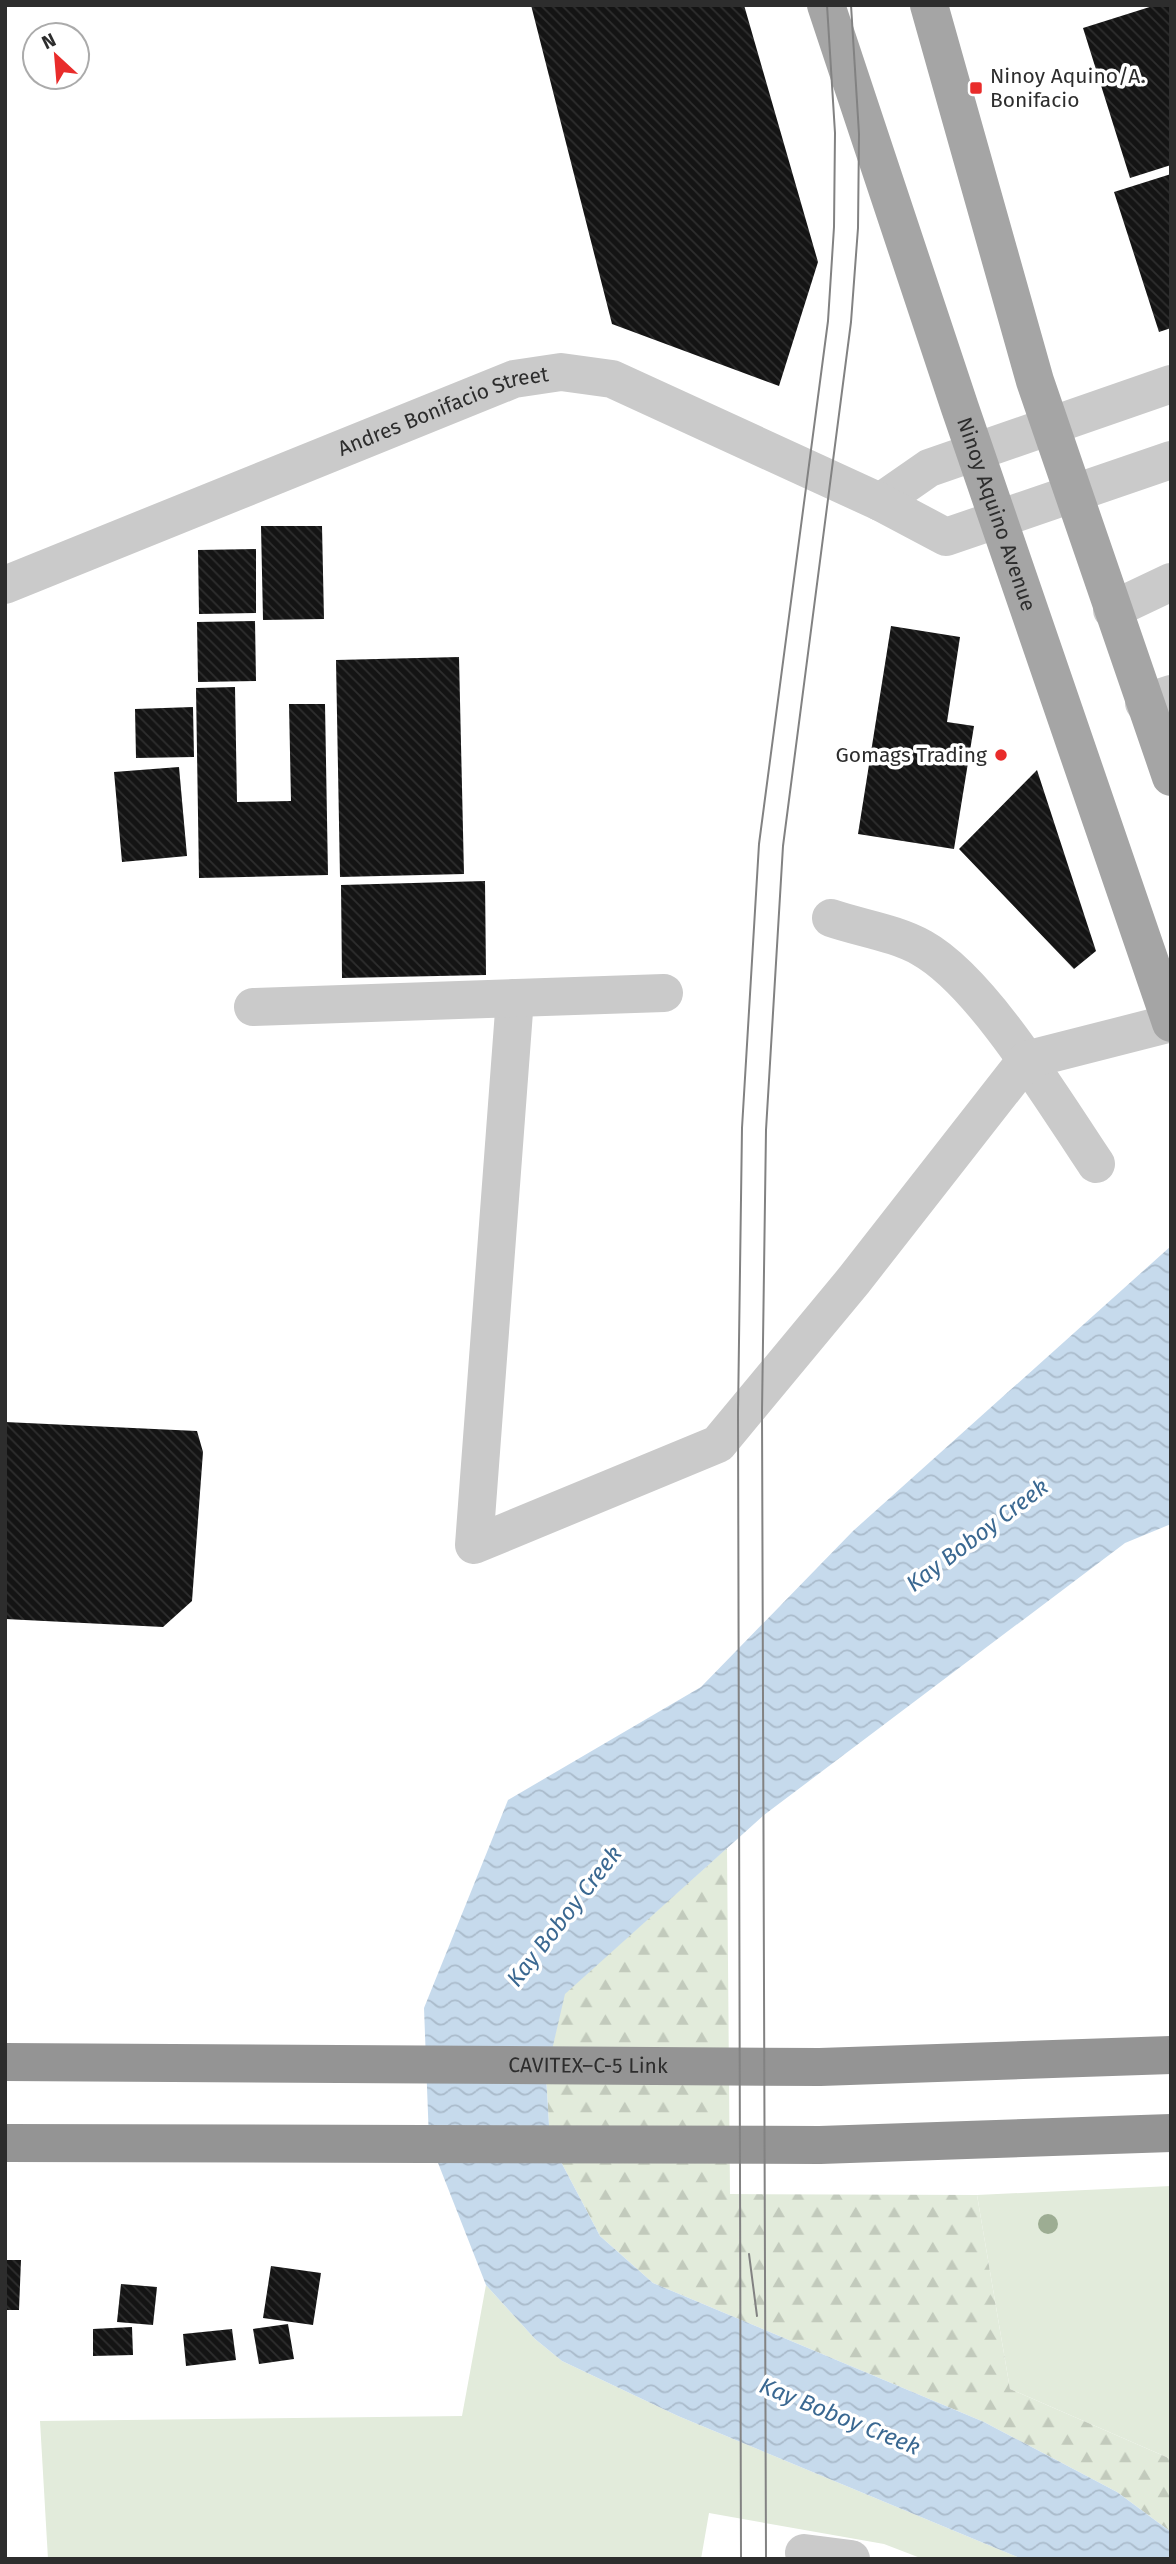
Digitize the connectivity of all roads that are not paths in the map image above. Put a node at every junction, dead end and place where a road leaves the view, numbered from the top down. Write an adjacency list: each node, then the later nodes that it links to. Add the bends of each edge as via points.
1 (827, 5): 5 (main road, Ninoy Aquino Avenue)
2 (929, 5): 4 (main road)
3 (1171, 384): 4 (street)
4 (1050, 426): 5 (street); 7 (main road)
5 (975, 452): 8 (street, via 929,468); 9 (main road, Ninoy Aquino Avenue)
6 (1171, 460): 7 (street, Andres Bonifacio Street)
7 (1073, 493): 9 (street, Andres Bonifacio Street); 12 (main road)
8 (880, 502): 9 (street, Andres Bonifacio Street, via 946,537); 11 (street, Andres Bonifacio Street, via 612,379 561,372 514,379)
9 (998, 519): 19 (main road, Ninoy Aquino Avenue)
10 (1171, 582): 12 (street)
11 (5, 585)
12 (1112, 610): 13 (main road)
13 (1158, 699): 14 (main road)
14 (1171, 777)
15 (831, 918): 20 (street, via 921,947 945,964)
16 (664, 993): 17 (street)
17 (515, 998): 18 (street); 20 (street, via 474,1545 718,1444 854,1280)
18 (253, 1007)
19 (1171, 1023): 20 (street)
20 (1026, 1059): 21 (street)
21 (1096, 1164)
22 (1171, 2055): 23 (highway, CAVITEX–C-5 Link, via 820,2067)
23 (5, 2062)
24 (1171, 2133): 25 (highway, via 807,2145)
25 (5, 2143)
26 (804, 2553): 27 (street)
27 (851, 2559)

